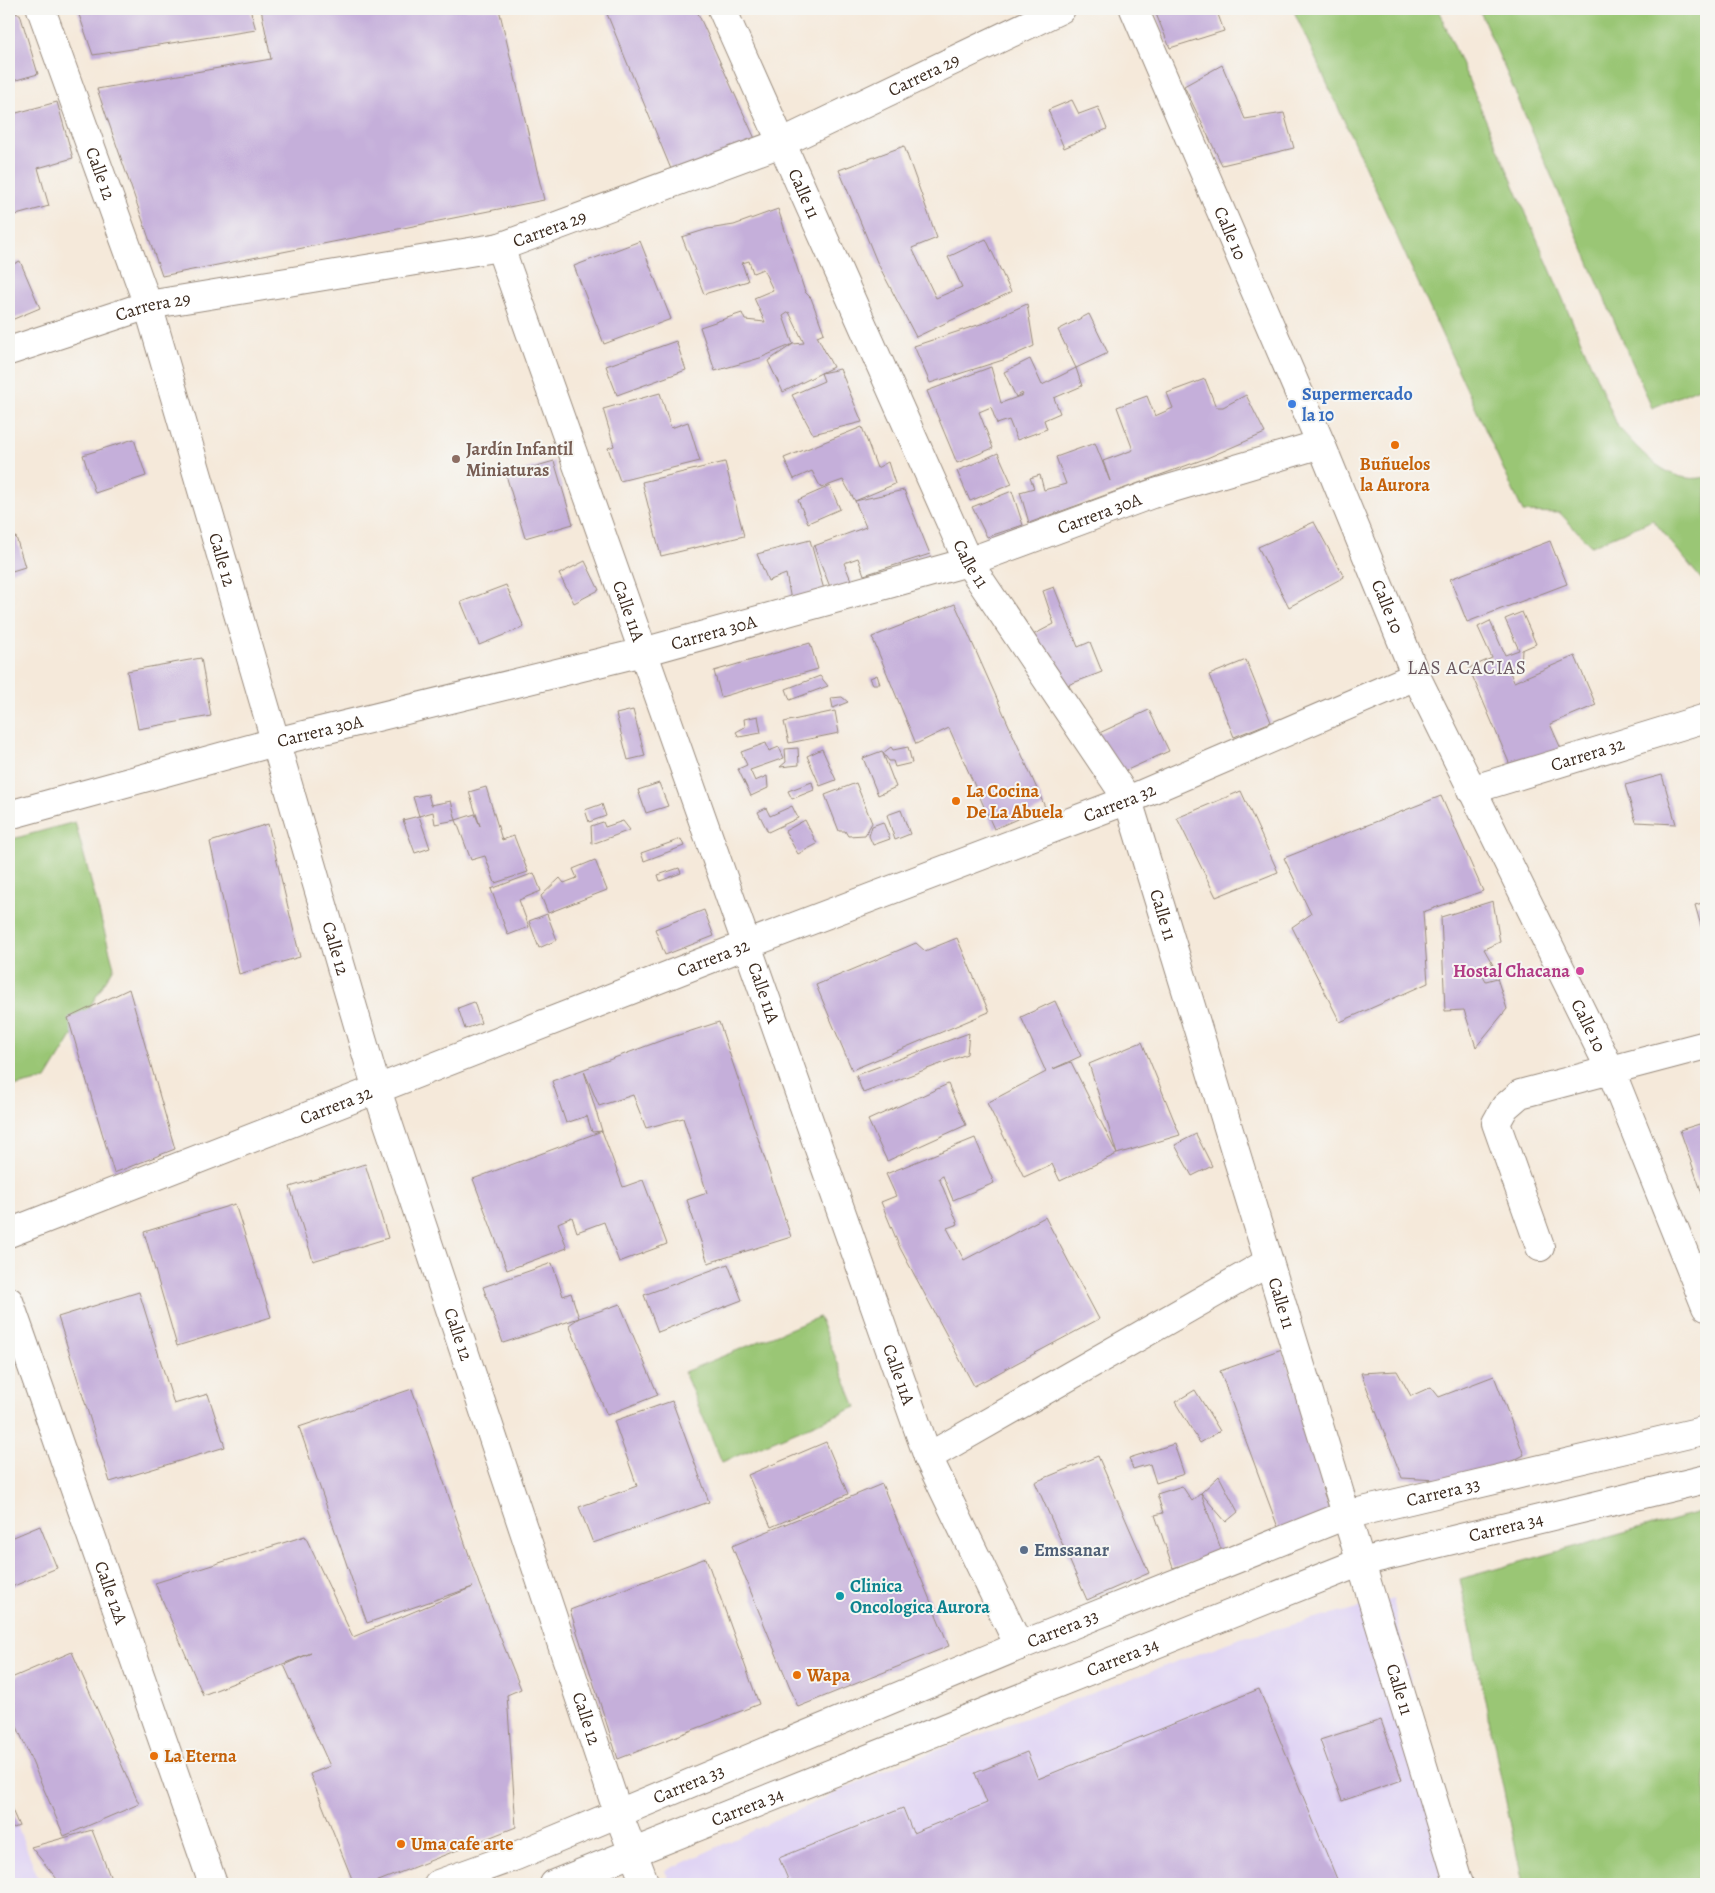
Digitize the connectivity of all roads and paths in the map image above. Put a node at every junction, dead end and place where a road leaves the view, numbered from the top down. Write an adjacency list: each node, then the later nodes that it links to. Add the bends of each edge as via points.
1 (41, 9): 7 (street, Calle 12)
2 (722, 9): 5 (street, Calle 11)
3 (1061, 9): 5 (street, Carrera 29)
4 (1134, 9): 9 (street, Calle 10)
5 (781, 143): 6 (street, Carrera 29); 10 (street, Calle 11)
6 (500, 247): 7 (street, Carrera 29); 11 (street, Calle 11A)
7 (148, 305): 8 (street, Carrera 29); 14 (street, Calle 12)
8 (9, 351)
9 (1321, 444): 10 (street, Carrera 30A, via 1152,494); 12 (street, Calle 10)
10 (968, 562): 11 (street, Carrera 30A); 16 (street, Calle 11)
11 (643, 652): 14 (street, Carrera 30A); 18 (street, Calle 11A)
12 (1416, 676): 15 (street, Calle 10); 16 (street, Carrera 32)
13 (1706, 718): 15 (street, Carrera 32)
14 (275, 742): 17 (street, Carrera 30A); 21 (street, Calle 12)
15 (1471, 790): 20 (street, Calle 10)
16 (1128, 800): 18 (street, Carrera 32); 24 (street, Calle 11)
17 (9, 815)
18 (746, 944): 21 (street, Carrera 32); 28 (street, Calle 11A)
19 (1706, 1046): 20 (street)
20 (1612, 1071): 23 (street, via 1520,1094 1505,1107 1496,1123); 26 (street, Calle 10)
21 (377, 1090): 22 (street, Carrera 32); 33 (street, Calle 12)
22 (9, 1233)
23 (1540, 1247)
24 (1269, 1262): 28 (street); 30 (street, Calle 11)
25 (9, 1301): 35 (street, Calle 12A)
26 (1706, 1306)
27 (1706, 1430): 30 (street, Carrera 33)
28 (928, 1457): 32 (street, Calle 11A)
29 (1706, 1478): 31 (street, Carrera 34)
30 (1346, 1516): 31 (street, Calle 11); 32 (street, Carrera 33)
31 (1361, 1562): 34 (street, Carrera 34); 39 (street, Calle 11)
32 (1019, 1646): 33 (street, Carrera 33)
33 (618, 1814): 34 (street, Calle 12); 36 (street, Carrera 33)
34 (632, 1853): 37 (street, Carrera 34); 38 (street, Calle 12)
35 (213, 1884)
36 (438, 1884)
37 (554, 1884)
38 (645, 1884)
39 (1459, 1884)

